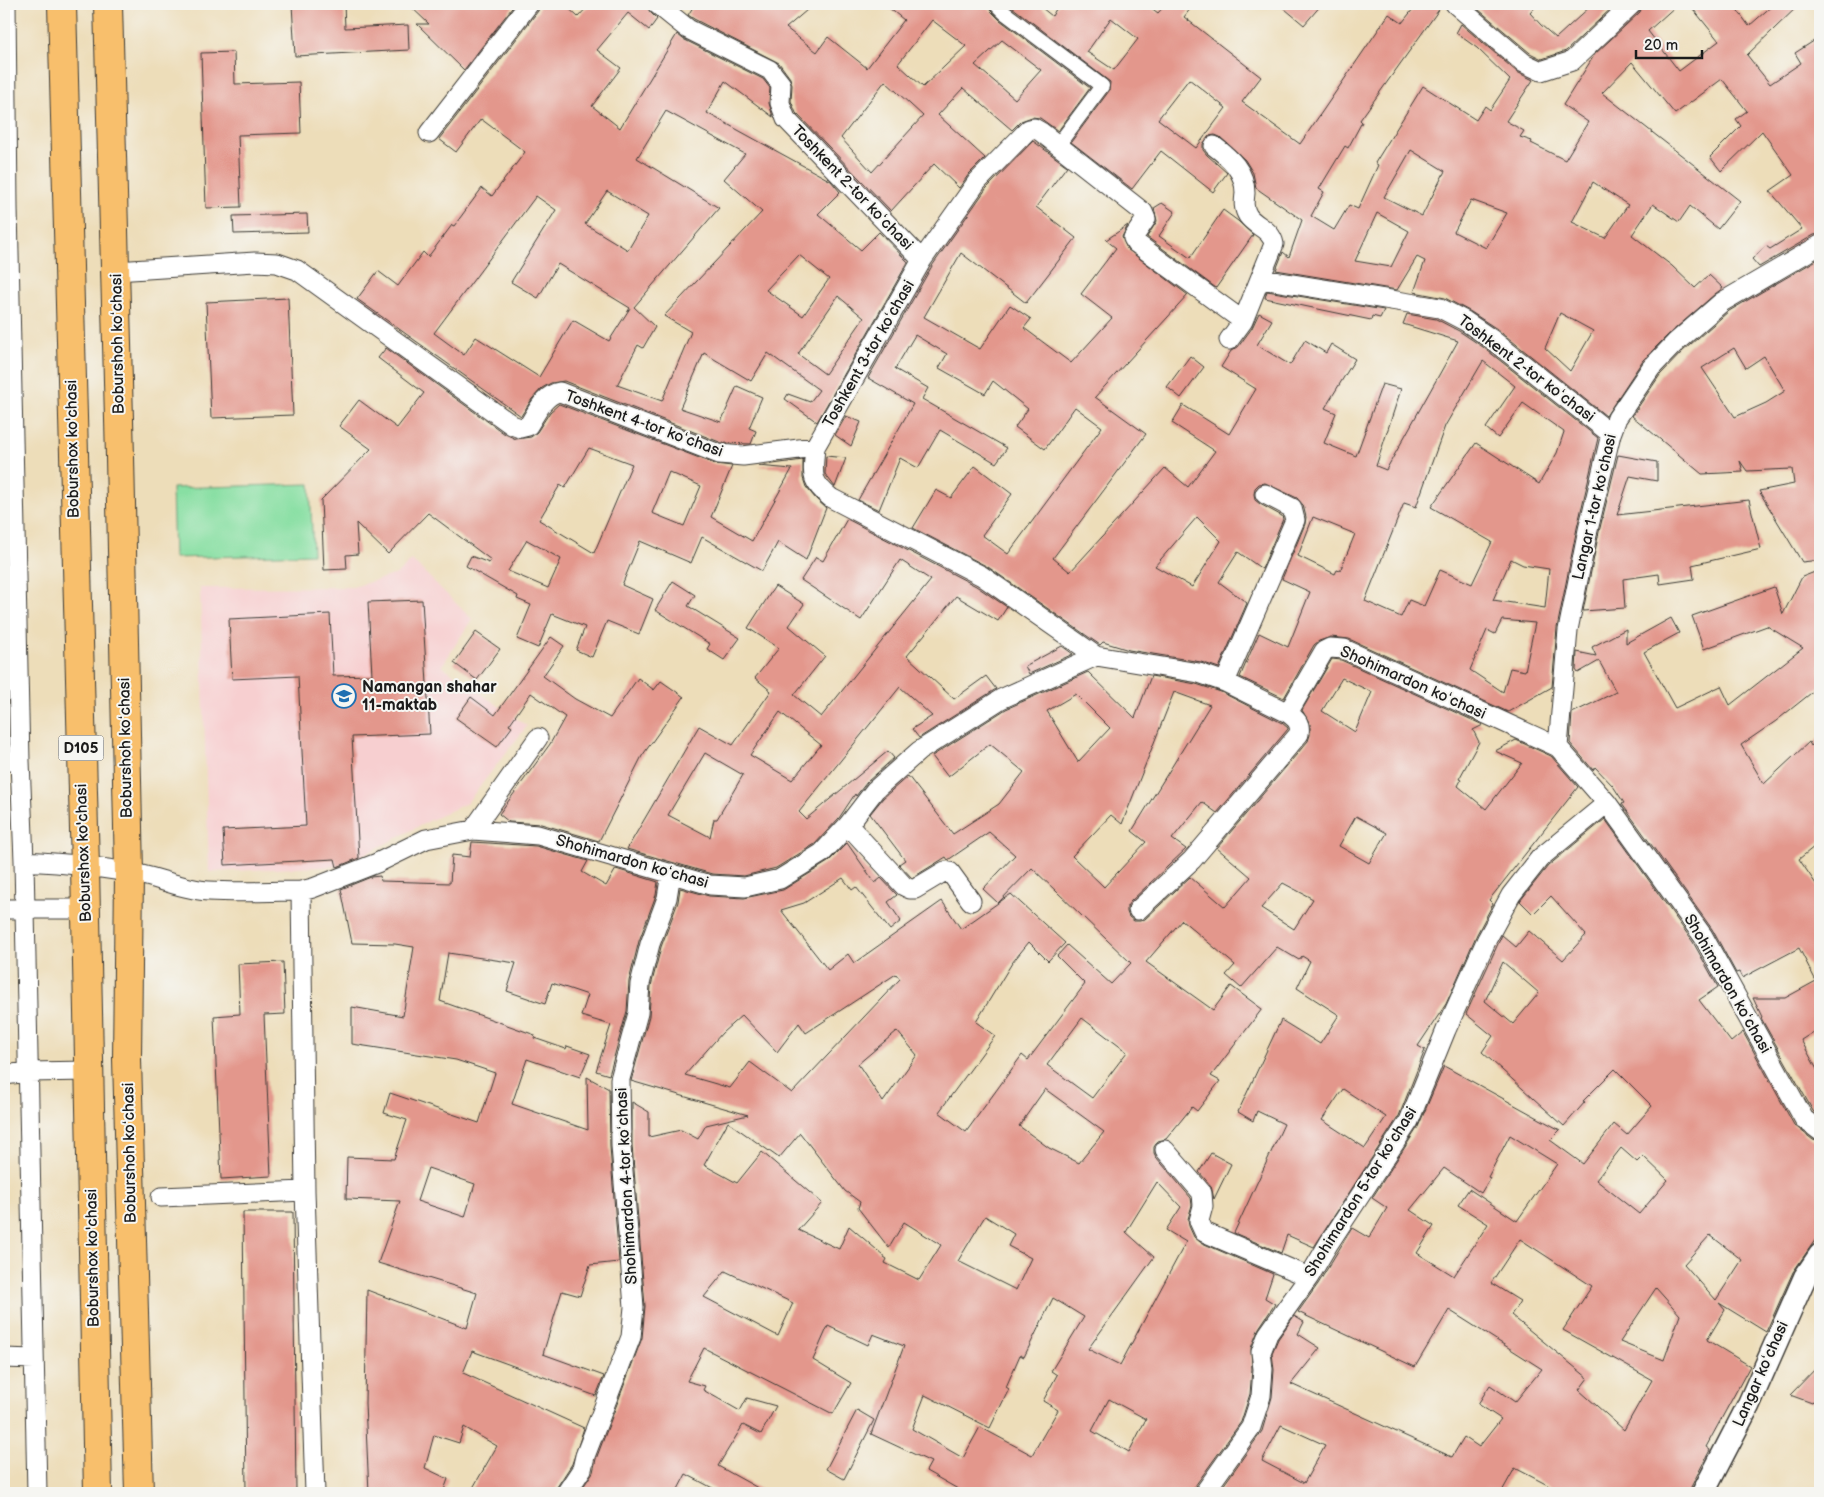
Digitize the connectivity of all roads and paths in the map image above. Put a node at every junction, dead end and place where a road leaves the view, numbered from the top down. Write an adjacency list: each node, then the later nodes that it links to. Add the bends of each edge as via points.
1 (6, 4): 9 (street)
2 (62, 4): 33 (main road, Boburshox ko'chasi / D105)
3 (108, 4): 15 (main road, Boburshoh koʻchasi / D105)
4 (529, 4): 10 (street)
5 (657, 4): 14 (street, Toshkent 2-tor koʻchasi, via 688,28 770,70 781,84 780,103 786,119)
6 (996, 4): 11 (street, via 1102,86)
7 (1455, 4): 8 (street, via 1524,63 1541,71 1572,61)
8 (1632, 4)
9 (6, 132): 19 (street)
10 (429, 133)
11 (1058, 145): 14 (street, Toshkent 2-tor koʻchasi, via 1034,128 1028,129 977,182); 17 (street, Toshkent 2-tor koʻchasi, via 1144,212 1146,219 1133,238 1136,243)
12 (1214, 146): 16 (street, via 1232,159 1245,190 1247,213 1273,239 1273,250)
13 (1820, 245): 20 (street, Langar 1-tor koʻchasi, via 1722,302 1675,343 1651,368 1617,418)
14 (922, 260): 21 (street, Toshkent 3-tor koʻchasi)
15 (116, 271): 21 (street, Toshkent 4-tor koʻchasi, via 255,262 277,263 296,270 520,428 528,426 546,398 560,392 719,454 743,456); 35 (main road, Boburshoh koʻchasi / D105)
16 (1261, 279): 17 (street); 20 (street, Toshkent 2-tor koʻchasi, via 1440,308 1490,338)
17 (1243, 321): 18 (street)
18 (1229, 340)
19 (8, 398): 28 (street)
20 (1611, 434): 27 (street, Langar 1-tor koʻchasi, via 1568,630)
21 (815, 448): 23 (street, via 814,480 831,498 982,576)
22 (1265, 494): 24 (street, via 1292,508 1295,520)
23 (1096, 656): 24 (street, via 1199,673); 30 (street, Shohimardon koʻchasi, via 1002,698 919,751 875,790)
24 (1225, 682): 25 (street)
25 (1288, 713): 27 (street, Shohimardon koʻchasi, via 1324,651 1337,648); 41 (street, via 1298,721 1299,734 1192,860)
26 (538, 738): 31 (street)
27 (1558, 747): 29 (street, Shohimardon koʻchasi)
28 (12, 761): 32 (street)
29 (1607, 803): 45 (street, Shohimardon koʻchasi, via 1703,936 1804,1119); 50 (street, Shohimardon 5-tor koʻchasi, via 1540,858 1511,895 1486,939 1409,1121)
30 (848, 825): 34 (street, Shohimardon koʻchasi, via 822,853 780,879 745,887 710,885); 37 (street, via 904,886 915,889 945,871 950,872)
31 (473, 830): 34 (street, Shohimardon koʻchasi, via 538,835); 36 (street, Shohimardon koʻchasi, via 426,839 377,863)
32 (24, 861): 33 (street); 38 (street)
33 (85, 867): 35 (street, Shohimardon koʻchasi); 39 (main road, Boburshox ko'chasi / D105)
34 (671, 872): 57 (street, Shohimardon 4-tor koʻchasi, via 667,898 640,984 638,1013 620,1079 621,1146 634,1308 631,1337 582,1469)
35 (129, 873): 36 (street, Shohimardon koʻchasi, via 209,891); 55 (main road, Boburshoh koʻchasi / D105, via 127,1059)
36 (301, 891): 47 (street)
37 (971, 901)
38 (26, 909): 39 (street); 40 (street); 43 (street)
39 (86, 909): 42 (main road, Boburshox ko'chasi / D105)
40 (4, 910)
41 (1138, 910)
42 (89, 1071): 43 (street); 54 (main road, Boburshox ko'chasi / D105)
43 (29, 1072): 44 (street); 52 (street)
44 (4, 1075)
45 (1820, 1131)
46 (1166, 1150): 50 (street, via 1202,1193 1199,1221 1204,1232)
47 (305, 1191): 48 (street); 56 (street)
48 (161, 1197)
49 (1820, 1255): 59 (street, Langar koʻchasi, via 1805,1277 1748,1406)
50 (1309, 1277): 58 (street, Shohimardon 5-tor koʻchasi, via 1268,1334 1261,1352 1261,1396 1251,1427)
51 (4, 1358): 52 (street)
52 (34, 1359): 53 (street)
53 (37, 1493)
54 (98, 1493)
55 (139, 1493)
56 (315, 1493)
57 (566, 1493)
58 (1204, 1493)
59 (1703, 1493)

